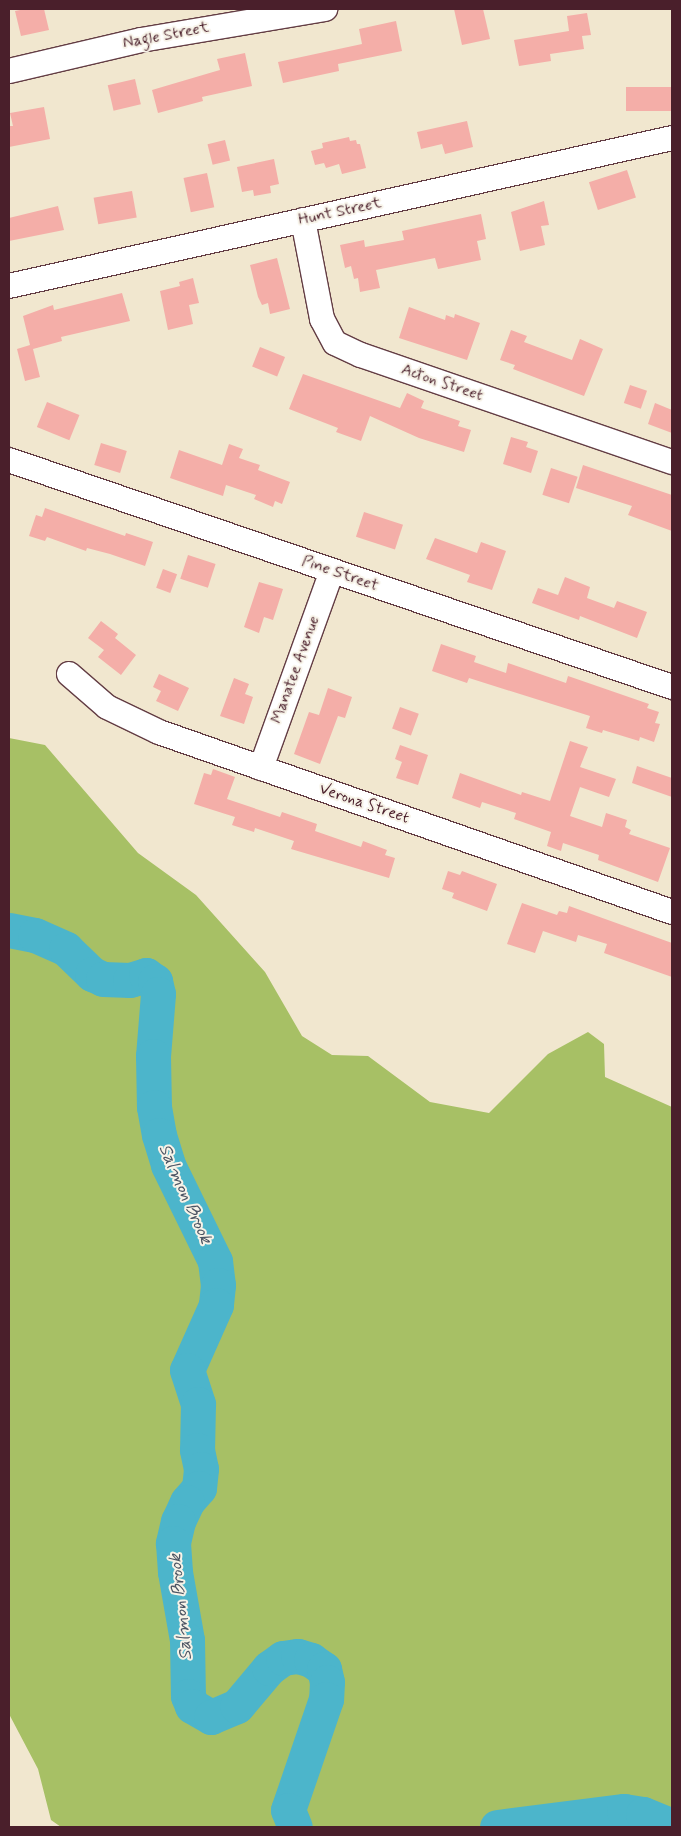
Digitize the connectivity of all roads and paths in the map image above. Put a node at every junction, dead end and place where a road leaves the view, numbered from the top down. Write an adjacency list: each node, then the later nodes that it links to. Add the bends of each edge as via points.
1 (325, 9): 2 (street, Nagle Street, via 141,40)
2 (9, 71)
3 (672, 138): 4 (street, Hunt Street)
4 (304, 220): 5 (street, Hunt Street); 7 (street, Acton Street, via 322,319 335,343 361,355)
5 (9, 286)
6 (9, 460): 8 (street, Pine Street)
7 (672, 462)
8 (332, 571): 10 (street, Pine Street); 11 (street, Manatee Avenue)
9 (69, 674): 11 (street, Verona Street, via 107,707 132,721)
10 (672, 687)
11 (261, 768): 12 (street, Verona Street)
12 (672, 912)

